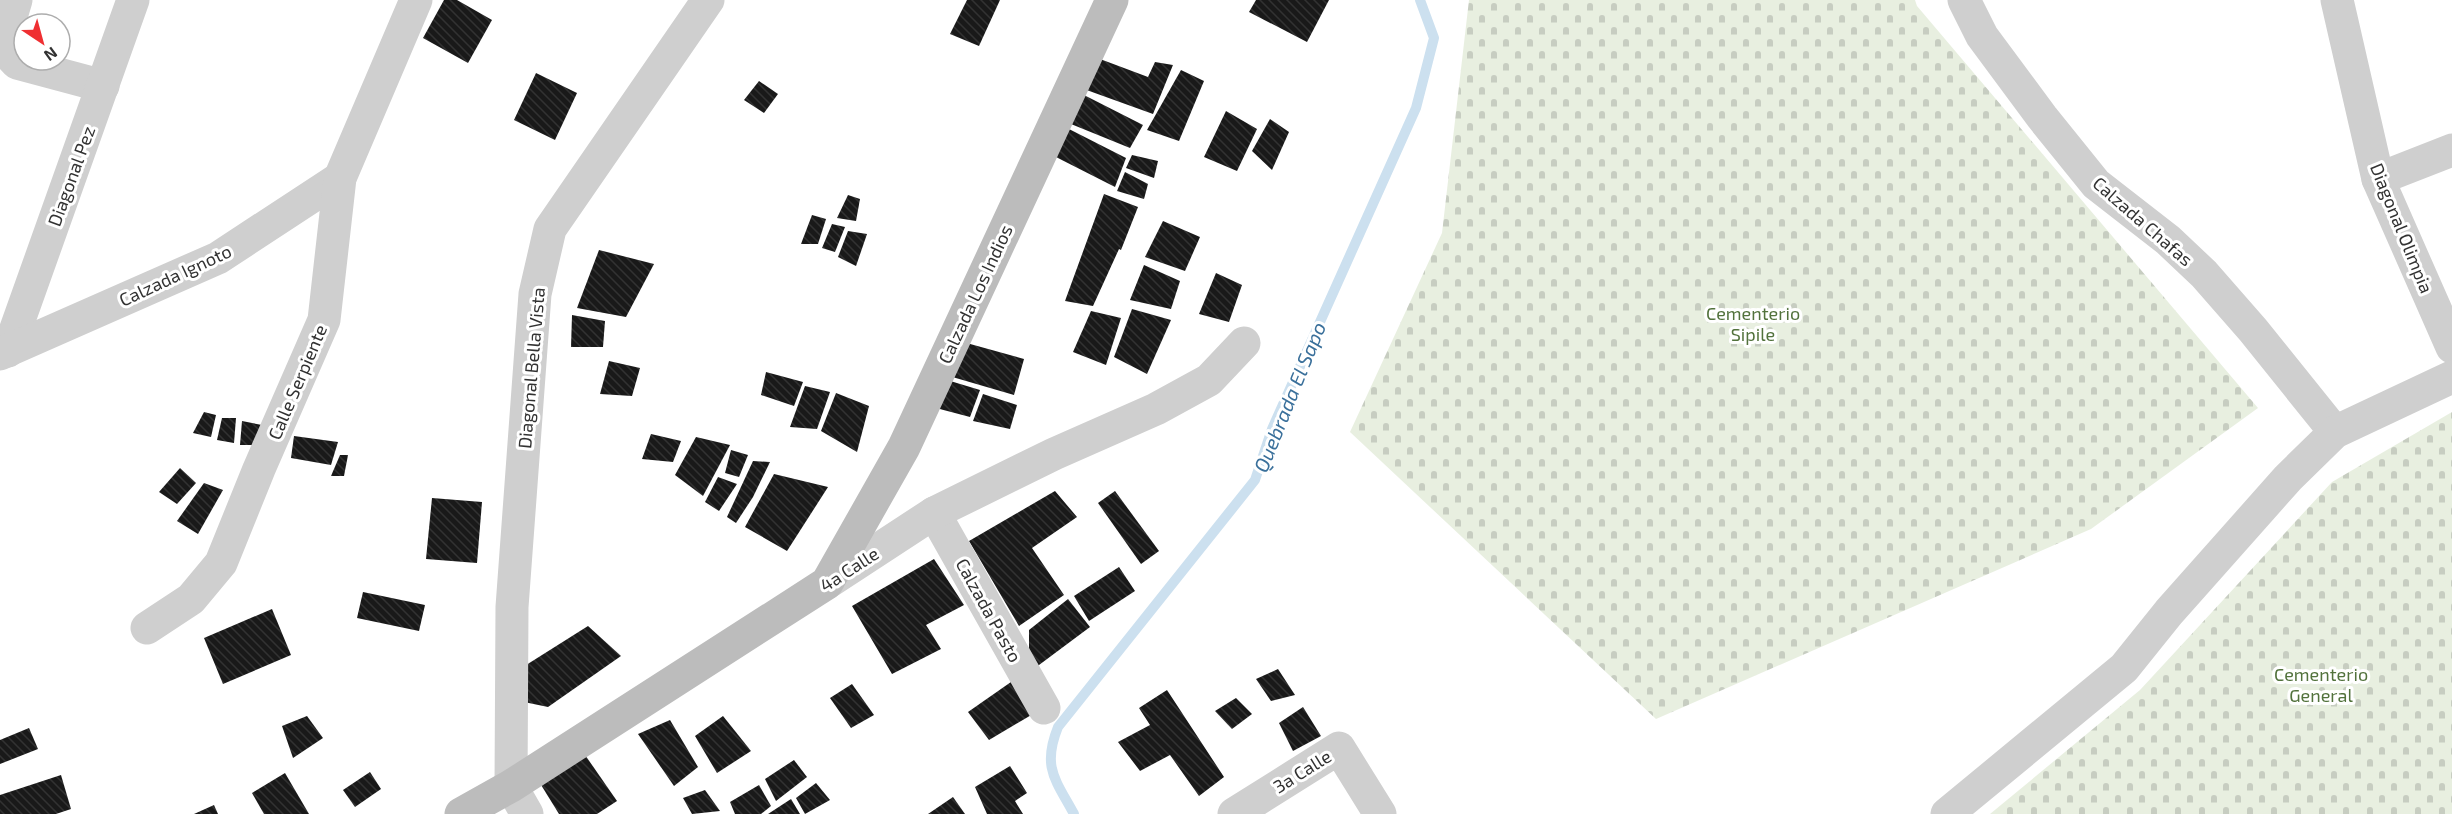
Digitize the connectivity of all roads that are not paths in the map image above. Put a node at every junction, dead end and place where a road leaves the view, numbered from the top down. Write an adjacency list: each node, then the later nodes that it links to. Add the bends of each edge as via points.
1 (16, 0): 8 (street, via 2,47 17,63)
2 (134, 0): 8 (street, Diagonal Pez)
3 (416, 0): 10 (street, Calle Serpiente)
4 (708, 0): 21 (street, Diagonal Bella Vista, via 550,229 535,294 512,607)
5 (1112, 0): 18 (street, Calzada Los Indios, via 904,447)
6 (1964, 0): 16 (street, Calzada Chafas, via 1982,36 2096,184 2168,240 2204,274)
7 (2337, 0): 11 (street, Diagonal Olimpia)
8 (104, 86): 14 (street, Diagonal Pez)
9 (2452, 150): 11 (street)
10 (340, 178): 14 (street, Calzada Ignoto, via 218,258); 19 (street, Calle Serpiente, via 324,320 221,563 191,600)
11 (2378, 179): 13 (street, Diagonal Olimpia)
12 (1245, 343): 17 (street, 4a Calle, via 1209,380)
13 (2452, 347)
14 (4, 353)
15 (2452, 377): 16 (street)
16 (2335, 432): 26 (street, via 2288,478 2124,668)
17 (934, 513): 18 (street, 4a Calle); 20 (street, Calzada Pasto)
18 (827, 583): 21 (street, 4a Calle)
19 (147, 628)
20 (1044, 708)
21 (511, 786): 22 (street, 4a Calle); 23 (street)
22 (461, 814)
23 (527, 814)
24 (1234, 814): 25 (street, 3a Calle, via 1339,748)
25 (1380, 814)
26 (1947, 814)

